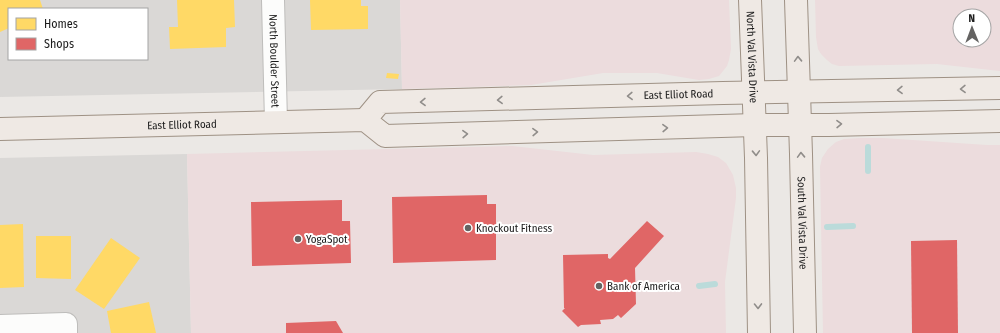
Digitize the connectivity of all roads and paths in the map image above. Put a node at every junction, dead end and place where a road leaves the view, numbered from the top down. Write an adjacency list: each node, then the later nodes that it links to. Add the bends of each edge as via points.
1 (273, 0): 10 (street, North Boulder Street)
2 (750, 0): 7 (main road, North Val Vista Drive)
3 (796, 0): 6 (main road, one-way to 3)
4 (1000, 88): 6 (main road, East Elliot Road, one-way to 6)
5 (578, 98): 7 (main road, East Elliot Road, one-way to 5); 8 (main road, East Elliot Road, one-way to 8, via 380,102); 12 (main road, via 568,110 554,116 514,118)
6 (800, 110): 7 (main road, East Elliot Road); 7 (main road, East Elliot Road); 9 (main road, East Elliot Road, one-way to 9, via 829,125); 16 (main road, South Val Vista Drive, one-way to 6)
7 (754, 111): 12 (main road, East Elliot Road, one-way to 7); 15 (main road, one-way to 15)
8 (365, 120): 10 (main road, East Elliot Road); 12 (main road, East Elliot Road, one-way to 12, via 385,136)
9 (1000, 121)
10 (276, 122): 11 (main road, East Elliot Road)
11 (0, 129)
12 (496, 133)
13 (0, 326): 14 (street)
14 (66, 329)
15 (759, 333)
16 (805, 333)

